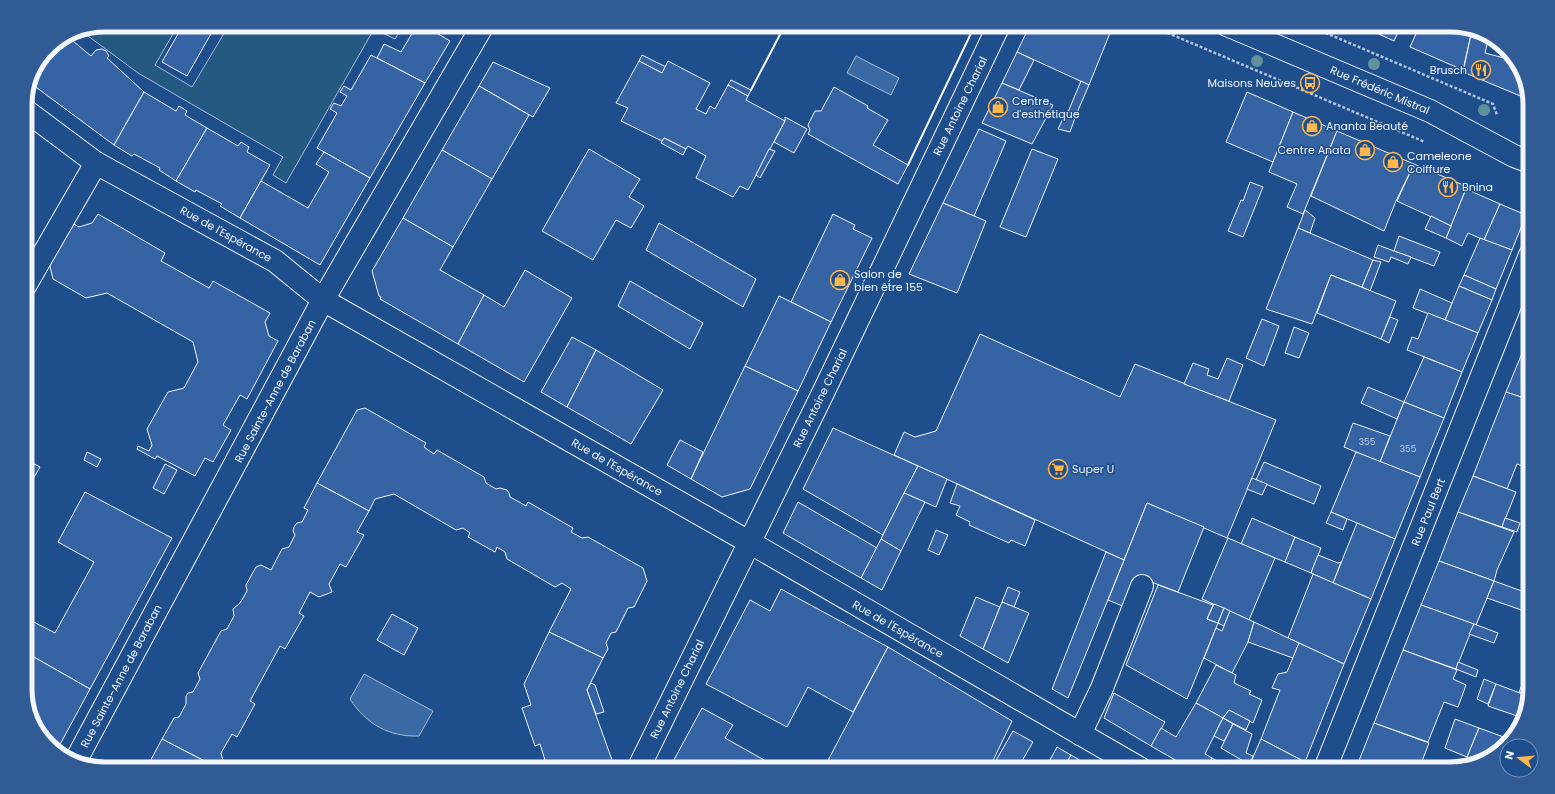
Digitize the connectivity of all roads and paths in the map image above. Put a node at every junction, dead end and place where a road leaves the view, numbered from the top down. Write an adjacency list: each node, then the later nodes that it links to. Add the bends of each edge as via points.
1 (479, 32): 9 (street, Rue Sainte-Anne de Baraban)
2 (996, 32): 10 (street, Rue Antoine Charial)
3 (1244, 32): 5 (street, Rue Frédéric Mistral, via 1430,111)
4 (32, 115): 6 (street, Rue de l'Espérance)
5 (1523, 159)
6 (96, 163): 8 (street); 9 (street, Rue de l'Espérance, via 275,261)
7 (1523, 273): 16 (street, Rue Paul Bert)
8 (32, 274)
9 (323, 300): 10 (street, Rue de l'Espérance); 13 (street, Rue Sainte-Anne de Baraban)
10 (749, 542): 12 (street, Rue de l'Espérance); 14 (street, Rue Antoine Charial)
11 (1142, 586): 12 (street, via 1102,688)
12 (1080, 734): 15 (street, Rue de l'Espérance)
13 (78, 756)
14 (641, 762)
15 (1129, 762)
16 (1328, 762)

